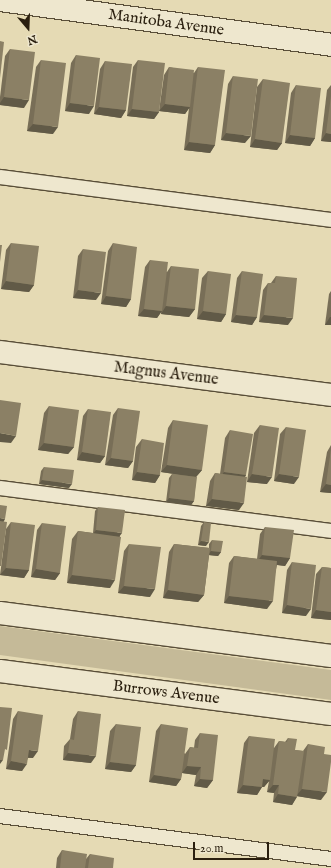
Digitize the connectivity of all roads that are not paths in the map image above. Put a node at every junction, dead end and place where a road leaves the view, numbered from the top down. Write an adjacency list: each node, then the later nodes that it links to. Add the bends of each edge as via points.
1 (0, 0): 2 (street, Manitoba Avenue)
2 (331, 45)
3 (0, 177): 4 (lane)
4 (331, 220)
5 (0, 352): 6 (street, Magnus Avenue)
6 (331, 395)
7 (0, 488): 8 (lane)
8 (331, 532)
9 (0, 613): 10 (street)
10 (331, 656)
11 (0, 671): 12 (street, Burrows Avenue)
12 (331, 714)
13 (0, 816): 14 (lane)
14 (331, 859)

